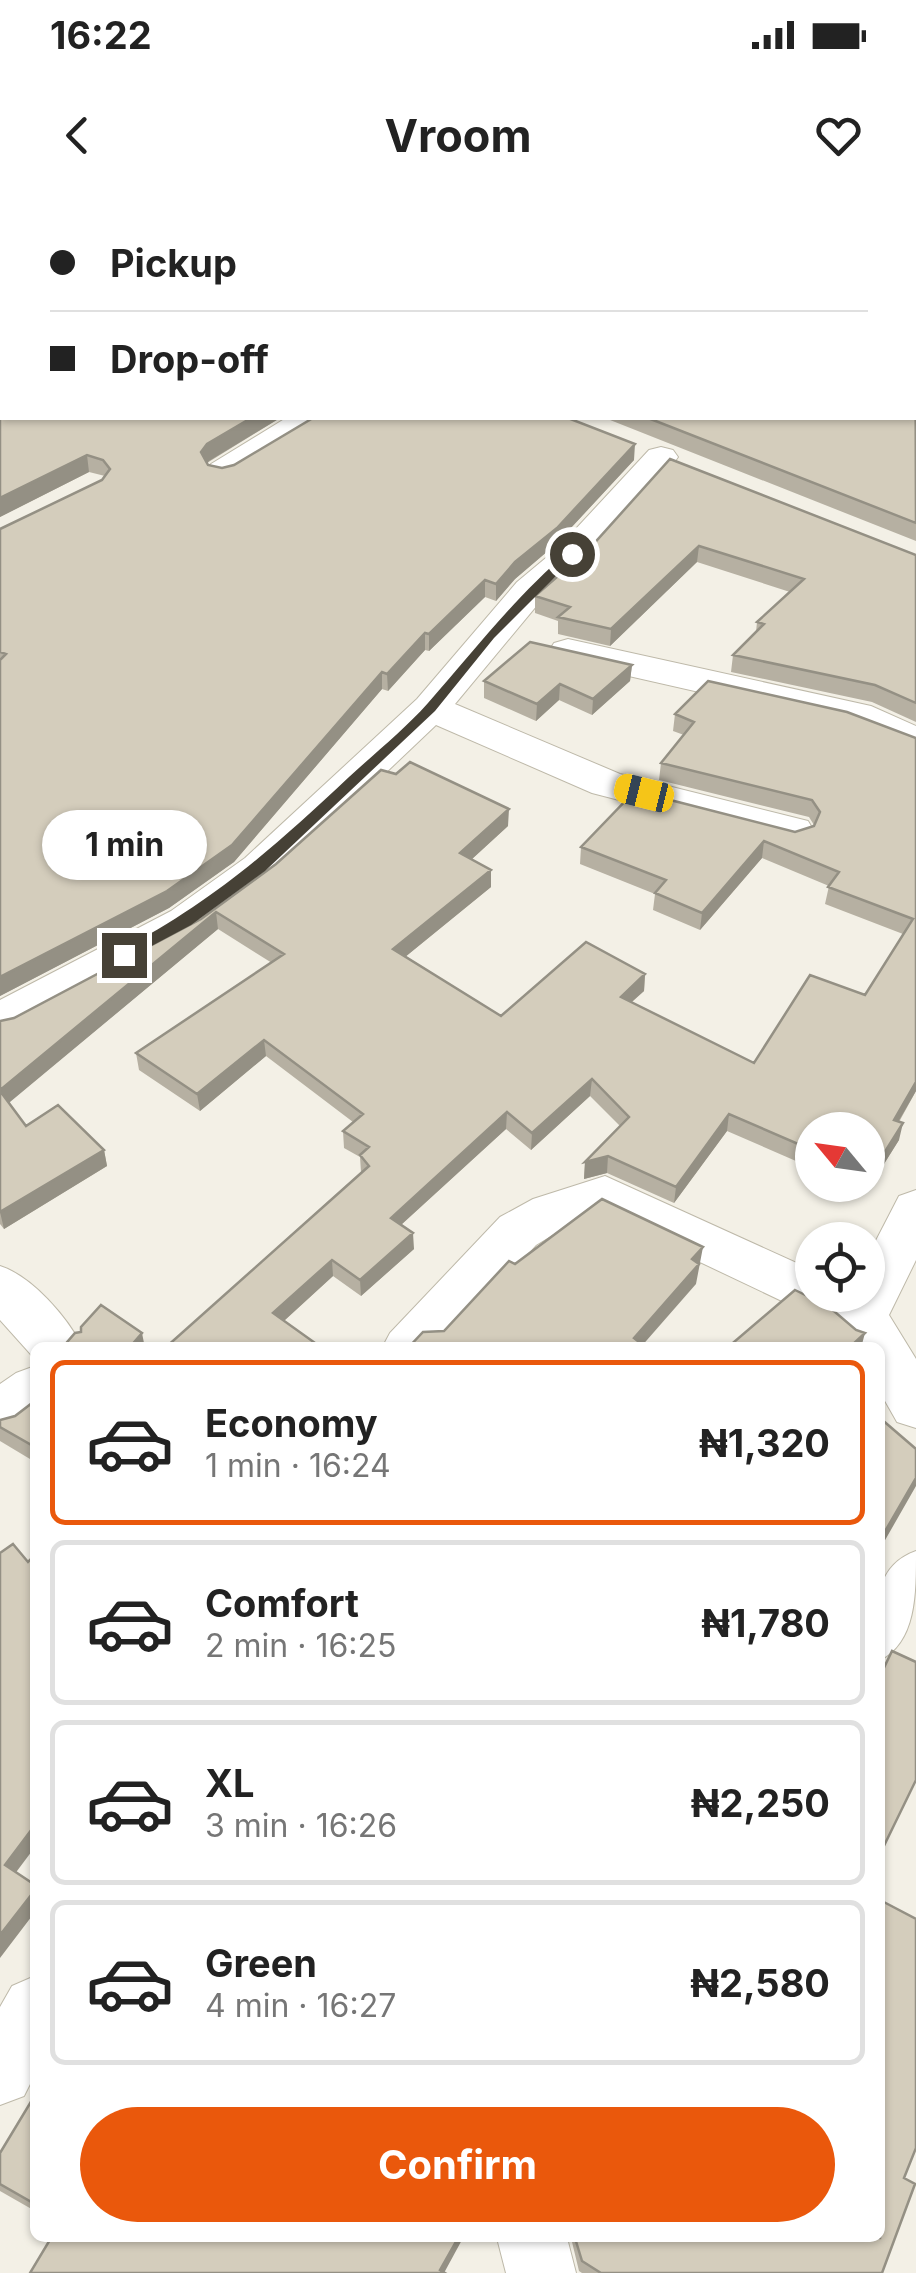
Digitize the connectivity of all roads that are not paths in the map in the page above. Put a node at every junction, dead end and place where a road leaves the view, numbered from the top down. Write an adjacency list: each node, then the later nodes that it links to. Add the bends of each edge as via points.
1 (306, 420): 3 (street)
2 (663, 457): 4 (street)
3 (222, 472)
4 (489, 635): 5 (street); 6 (street, via 803,701 857,715)
5 (431, 708): 7 (street, via 607,784); 8 (street, via 260,868 201,911)
6 (916, 742)
7 (793, 831)
8 (0, 1020)
9 (916, 1210): 10 (street)
10 (885, 1243)
11 (795, 1284): 15 (street, via 606,1194 518,1231)
12 (0, 1286): 14 (street)
13 (840, 1312): 16 (street)
14 (51, 1342)
15 (414, 1342)
16 (864, 1342)
17 (885, 1368): 19 (street)
18 (30, 1392): 20 (street)
19 (916, 1406)
20 (0, 1414)
21 (916, 1576): 22 (street)
22 (885, 1626)
23 (30, 2018): 24 (street)
24 (0, 2072)
25 (533, 2242): 26 (street)
26 (540, 2273)

